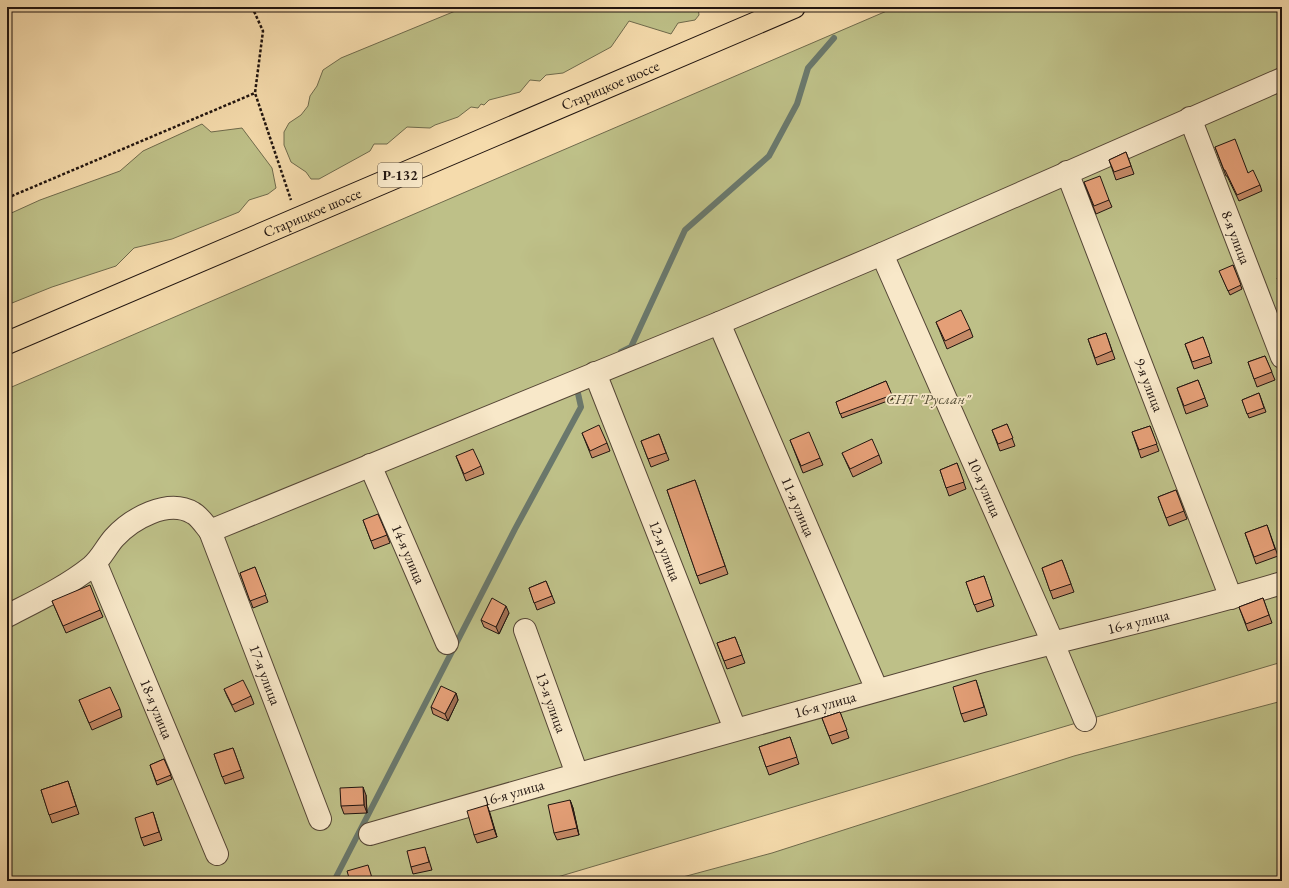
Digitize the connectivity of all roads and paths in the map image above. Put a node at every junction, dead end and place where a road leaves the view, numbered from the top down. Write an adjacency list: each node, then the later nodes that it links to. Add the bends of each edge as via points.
1 (252, 7): 4 (path, via 263,31)
2 (794, 7): 8 (main road, Старицкое шоссе / Р-132)
3 (1282, 79): 5 (street)
4 (255, 93): 7 (path); 8 (path)
5 (1190, 118): 6 (street); 12 (street, 8-я улица)
6 (1067, 172): 9 (street); 18 (street, 9-я улица)
7 (7, 198)
8 (297, 220): 11 (main road, Старицкое шоссе / Р-132)
9 (882, 254): 10 (street); 21 (street, 10-я улица)
10 (719, 323): 13 (street); 23 (street, 11-я улица)
11 (7, 343)
12 (1282, 357)
13 (595, 373): 14 (street); 25 (street, 12-я улица)
14 (370, 464): 15 (street); 22 (street, 14-я улица)
15 (210, 531): 16 (street, via 193,513 176,508 156,510 132,521 114,538); 27 (street, 17-я улица)
16 (96, 564): 19 (street, via 74,581); 29 (street, 18-я улица)
17 (1282, 583): 18 (street, 16-я улица)
18 (1231, 598): 21 (street, 16-я улица)
19 (7, 616)
20 (525, 630): 26 (street, 13-я улица)
21 (1053, 642): 23 (street, 16-я улица); 24 (street, 10-я улица)
22 (447, 643)
23 (877, 690): 25 (street, 16-я улица)
24 (1085, 720)
25 (735, 729): 26 (street, 16-я улица)
26 (577, 774): 28 (street, 16-я улица)
27 (320, 819)
28 (370, 834)
29 (217, 854)

